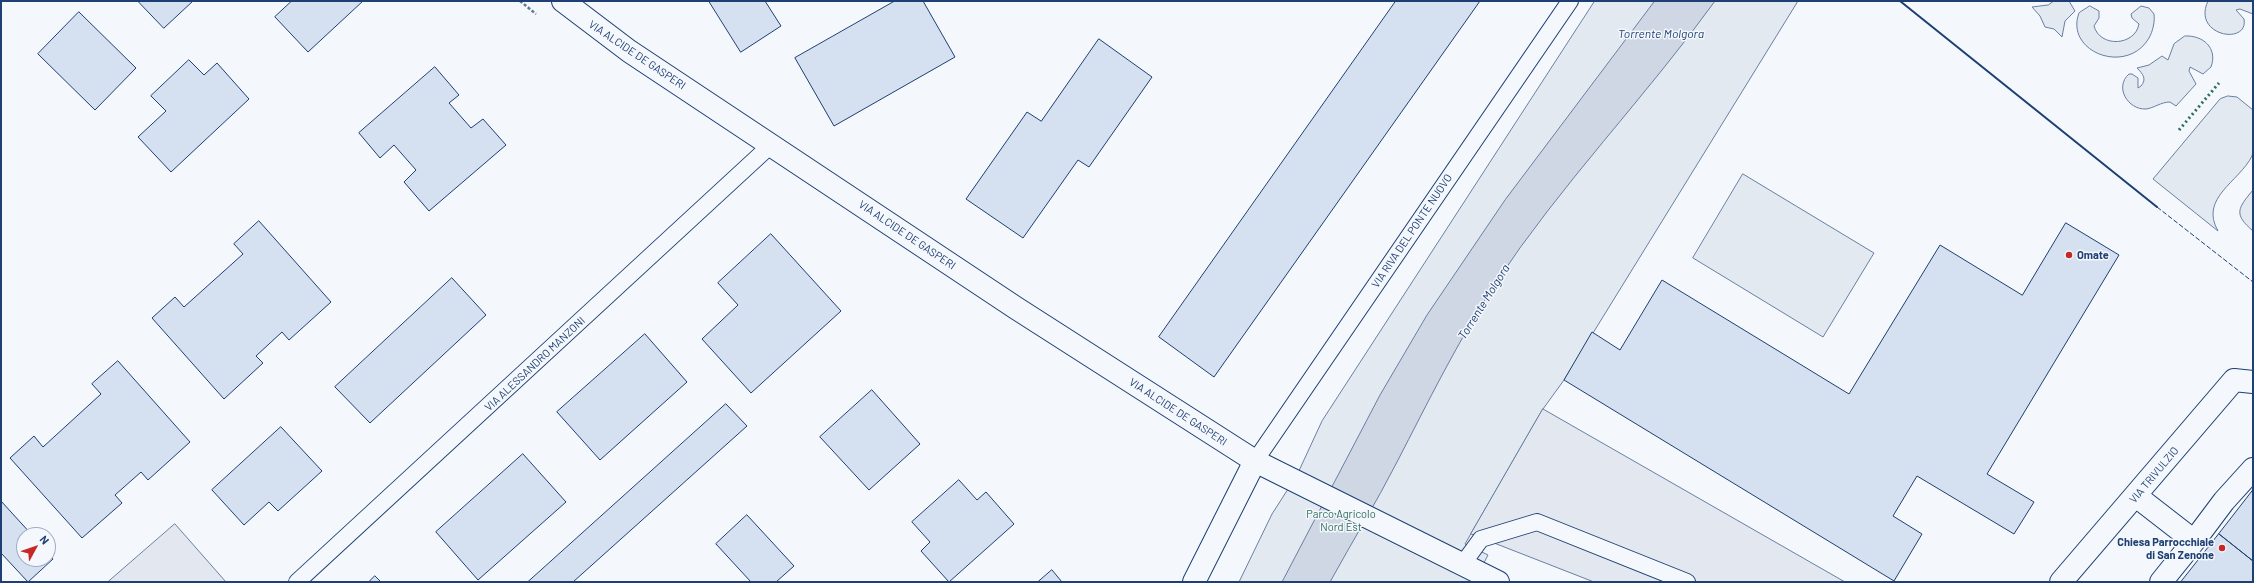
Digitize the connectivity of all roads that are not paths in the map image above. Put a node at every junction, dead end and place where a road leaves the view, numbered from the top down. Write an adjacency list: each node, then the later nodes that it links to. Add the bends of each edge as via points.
1 (563, 1): 3 (street, VIA ALCIDE DE GASPERI, via 607,36)
2 (1570, 1): 5 (lane, VIA RIVA DEL PONTE NUOVO)
3 (772, 144): 5 (street, VIA ALCIDE DE GASPERI, via 1016,308); 10 (lane, VIA ALESSANDRO MANZONI)
4 (2253, 382): 7 (street, VIA TRIVULZIO, via 2234,380)
5 (1255, 461): 9 (street, VIA ALCIDE DE GASPERI); 11 (street)
6 (2253, 469): 8 (street, via 2224,501)
7 (2136, 496): 8 (street); 14 (street, VIA TRIVULZIO)
8 (2194, 541): 15 (street)
9 (1462, 565): 12 (street, VIA ALCIDE DE GASPERI); 13 (lane, via 1481,539 1537,522)
10 (297, 582)
11 (1194, 582)
12 (1498, 582)
13 (1687, 582)
14 (2061, 582)
15 (2161, 582)

